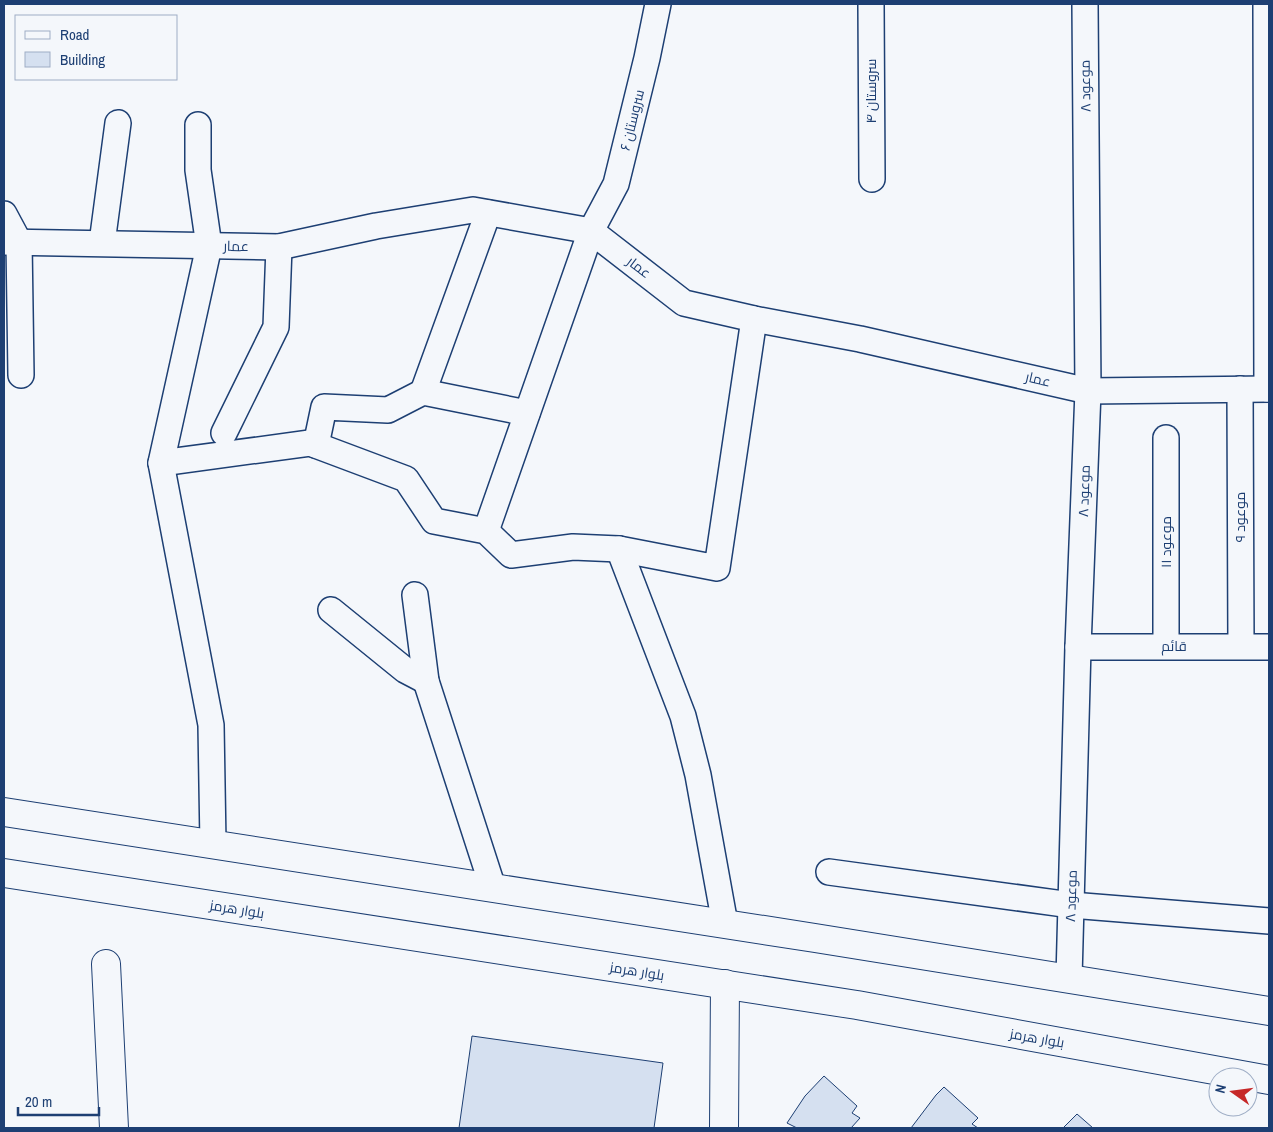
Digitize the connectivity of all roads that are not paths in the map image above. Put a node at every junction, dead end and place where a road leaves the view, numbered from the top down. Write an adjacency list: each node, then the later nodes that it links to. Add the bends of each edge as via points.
1 (658, 4): 10 (street, سروستان ۶, via 616,184)
2 (871, 4): 7 (street, سروستان ۴)
3 (1084, 4): 19 (street, موعود ۸)
4 (1266, 4): 18 (street)
5 (118, 124): 12 (street)
6 (198, 125): 13 (street, via 198,170)
7 (872, 179)
8 (488, 213): 10 (street, عمار); 14 (street, عمار, via 474,210 430,217); 20 (street)
9 (4, 214): 11 (street)
10 (590, 231): 15 (street, عمار, via 684,303); 21 (street, سروستان ۶)
11 (11, 242): 12 (street, عمار); 16 (street)
12 (102, 243): 13 (street, عمار)
13 (209, 246): 14 (street, عمار); 25 (street)
14 (279, 247): 22 (street, via 276,327)
15 (754, 319): 19 (street, عمار); 27 (street, via 717,568)
16 (21, 375)
17 (1240, 389): 18 (street, عمار); 19 (street, عمار); 31 (street, موعود ۹)
18 (1268, 389)
19 (1088, 390): 32 (street, موعود ۸)
20 (424, 392): 21 (street); 24 (street, via 388,410 324,406)
21 (527, 413): 26 (street, سروستان ۶)
22 (224, 433)
23 (1166, 438): 30 (street, موعود ۱۱)
24 (316, 445): 25 (street, via 310,443); 26 (street, via 406,479 434,521)
25 (161, 463): 36 (street, via 211,725)
26 (486, 532): 27 (street, via 511,555 573,547)
27 (618, 550): 42 (street, via 683,716 698,775)
28 (415, 595): 34 (street)
29 (331, 610): 34 (street, via 405,670)
30 (1166, 646): 31 (street, قائم); 32 (street, قائم)
31 (1241, 646): 33 (street, قائم)
32 (1078, 647): 40 (street, موعود ۸)
33 (1269, 647)
34 (426, 681): 39 (street)
35 (4, 812): 36 (main road)
36 (213, 844): 39 (main road)
37 (4, 872): 45 (main road, بلوار هرمز)
38 (829, 872): 40 (street)
39 (493, 888): 42 (main road)
40 (1071, 905): 41 (street); 44 (street, موعود ۸)
41 (1269, 921)
42 (724, 924): 44 (main road)
43 (106, 964): 48 (main road)
44 (1069, 978): 46 (main road)
45 (725, 984): 47 (main road, بلوار هرمز); 49 (main road)
46 (1269, 1011)
47 (1269, 1080)
48 (114, 1128)
49 (724, 1128)

